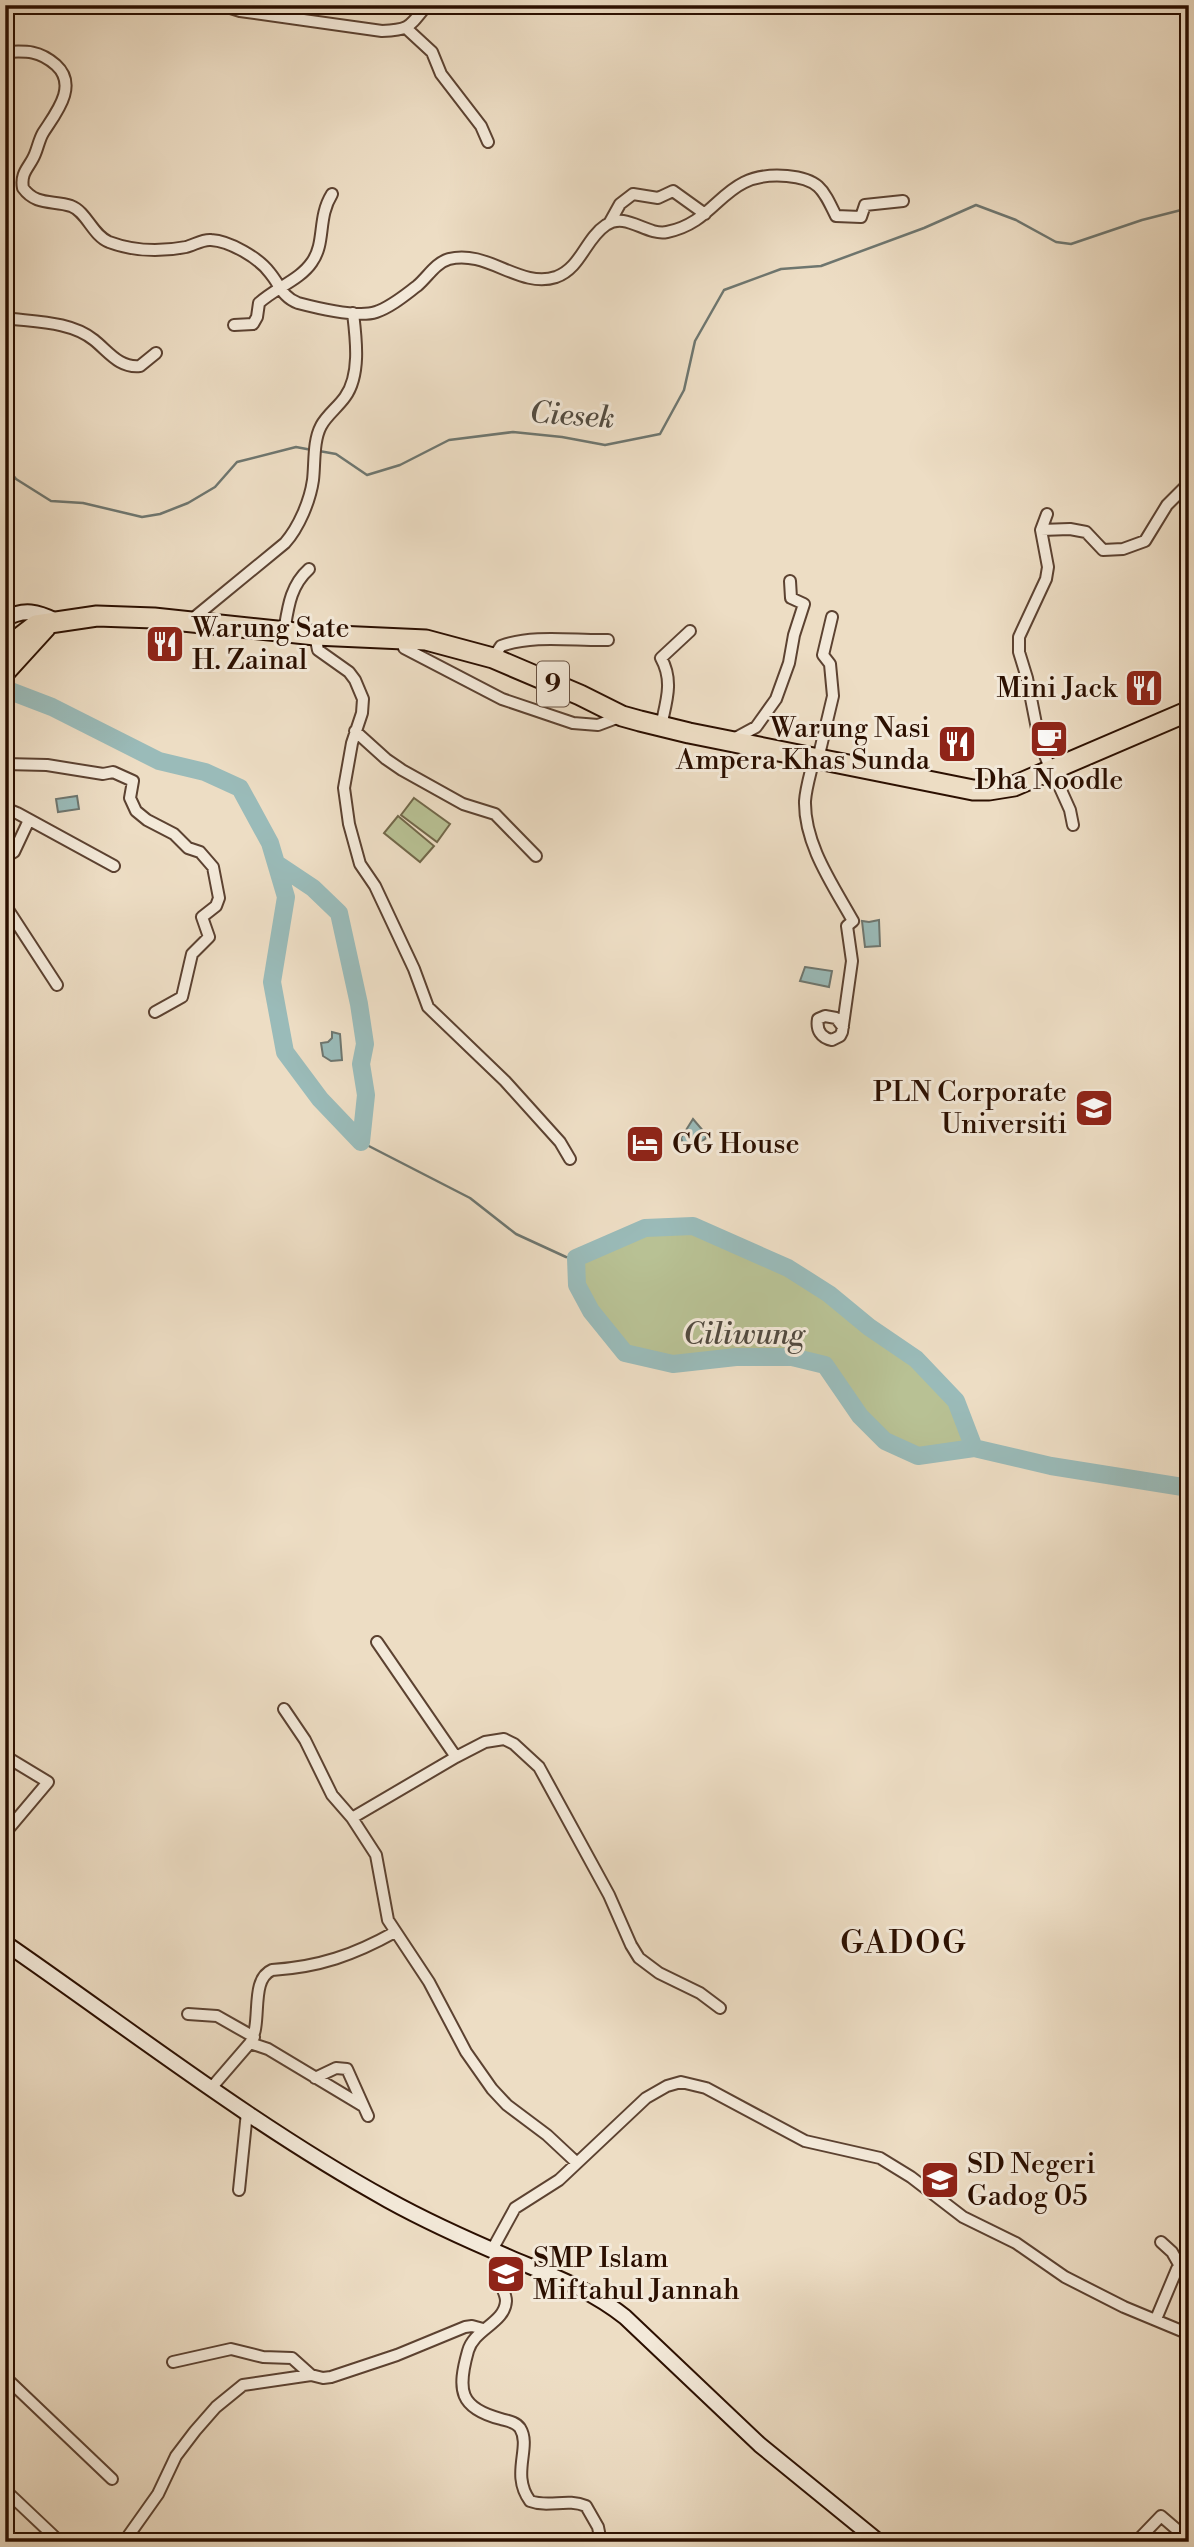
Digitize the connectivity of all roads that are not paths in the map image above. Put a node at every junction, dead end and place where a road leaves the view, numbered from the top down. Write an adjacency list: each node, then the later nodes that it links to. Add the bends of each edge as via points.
1 (220, 5): 3 (street, via 382,31)
2 (427, 5): 3 (street)
3 (406, 28): 5 (street, via 432,52 441,74)
4 (5, 52): 10 (street, via 37,52 64,75 61,104 22,174 26,192 43,203 75,209 93,231 122,248 178,248 211,240 242,249 263,264)
5 (488, 142)
6 (332, 194): 10 (street, via 323,208 312,262)
7 (903, 201): 8 (street, via 865,205 861,217 836,216 814,182 769,175 730,189)
8 (705, 214): 9 (street, via 664,233 622,220); 9 (street, via 673,191 658,198 632,194)
9 (610, 222): 11 (street, via 569,271 556,277 540,280 485,260 452,258 384,308)
10 (279, 287): 11 (street, via 296,302); 13 (street, via 259,303 253,324)
11 (353, 313): 22 (street, via 356,349 351,384 321,426 313,481 292,535)
12 (5, 318): 14 (street, via 82,332 125,365 140,366)
13 (234, 325)
14 (156, 354)
15 (1184, 488): 17 (street, via 1167,505 1145,541 1133,546 1105,551 1086,532)
16 (1047, 514): 17 (street)
17 (1041, 530): 39 (street, via 1046,579 1019,637 1019,652)
18 (309, 569): 25 (street, via 294,588)
19 (790, 581): 36 (street, via 790,598 804,604 776,699 756,727)
20 (832, 617): 37 (street, via 823,655 830,664 834,696)
21 (5, 619): 23 (street, via 35,612)
22 (189, 622): 23 (highway, 9, via 97,616); 25 (highway, 9)
23 (46, 626): 29 (highway); 31 (highway)
24 (690, 631): 34 (street, via 661,658 669,678)
25 (284, 632): 26 (highway, 9)
26 (315, 635): 30 (highway, 9, via 426,640); 35 (street, via 318,650 349,672 360,689 363,708)
27 (608, 640): 30 (street, via 515,642 501,646)
28 (404, 648): 33 (street, via 502,699 573,723 597,724)
29 (5, 649)
30 (493, 658): 33 (highway, 9)
31 (5, 672)
32 (1189, 711): 39 (highway, 9)
33 (622, 716): 34 (highway, 9)
34 (660, 726): 36 (highway, 9)
35 (355, 731): 43 (street, via 402,770 463,804 495,814); 50 (street, via 344,788 357,855 428,1007 505,1081)
36 (730, 741): 37 (highway, 9)
37 (816, 759): 39 (highway, 9, via 973,790 1014,786); 49 (street, via 805,801 810,829 825,873 853,921 847,926 852,961)
38 (5, 764): 48 (street, via 127,776 133,781 130,798 136,811 200,852 214,867 219,898 202,917 209,937 192,954 182,997)
39 (1051, 771): 42 (street)
40 (5, 808): 41 (street)
41 (29, 820): 44 (street, via 14,852); 45 (street)
42 (1073, 825)
43 (536, 856)
44 (5, 857)
45 (114, 866)
46 (5, 905): 47 (street)
47 (57, 985)
48 (155, 1012)
49 (843, 1027)
50 (570, 1159)
51 (377, 1642): 54 (street)
52 (284, 1709): 55 (street, via 332,1795)
53 (5, 1756): 56 (street, via 48,1782)
54 (456, 1757): 55 (street); 59 (street, via 493,1739 521,1748 539,1767 639,1958)
55 (352, 1818): 57 (street, via 376,1855 385,1912)
56 (5, 1833)
57 (395, 1932): 61 (street, via 351,1954 264,1973); 65 (street, via 492,2089)
58 (5, 1943): 63 (street)
59 (720, 2008)
60 (188, 2014): 61 (street, via 217,2016)
61 (252, 2040): 62 (street); 63 (street)
62 (315, 2078): 62 (street, via 344,2068 365,2111)
63 (212, 2087): 64 (street)
64 (247, 2112): 66 (street); 68 (street, via 390,2201)
65 (577, 2163): 68 (street, via 515,2208); 71 (street, via 646,2098 674,2083 689,2082 805,2141 880,2158 963,2217 1016,2244 1065,2277)
66 (239, 2190)
67 (1161, 2242): 70 (street)
68 (492, 2250): 69 (street)
69 (506, 2256): 72 (street, via 497,2276 506,2303); 83 (street, via 606,2301 760,2445)
70 (1184, 2268): 71 (street)
71 (1156, 2319): 73 (street)
72 (483, 2329): 75 (street, via 465,2327 331,2377); 82 (street, via 472,2340 466,2359 463,2390 467,2401 482,2414 520,2428 521,2484 530,2501 586,2506)
73 (1189, 2334)
74 (173, 2362): 75 (street, via 231,2349 292,2358)
75 (311, 2375): 81 (street, via 243,2385 216,2407 176,2456 158,2494)
76 (5, 2377): 77 (street)
77 (112, 2479)
78 (5, 2490): 80 (street)
79 (1189, 2539): 84 (street, via 1161,2516)
80 (60, 2542)
81 (124, 2542)
82 (601, 2542)
83 (879, 2542)
84 (1136, 2542)

